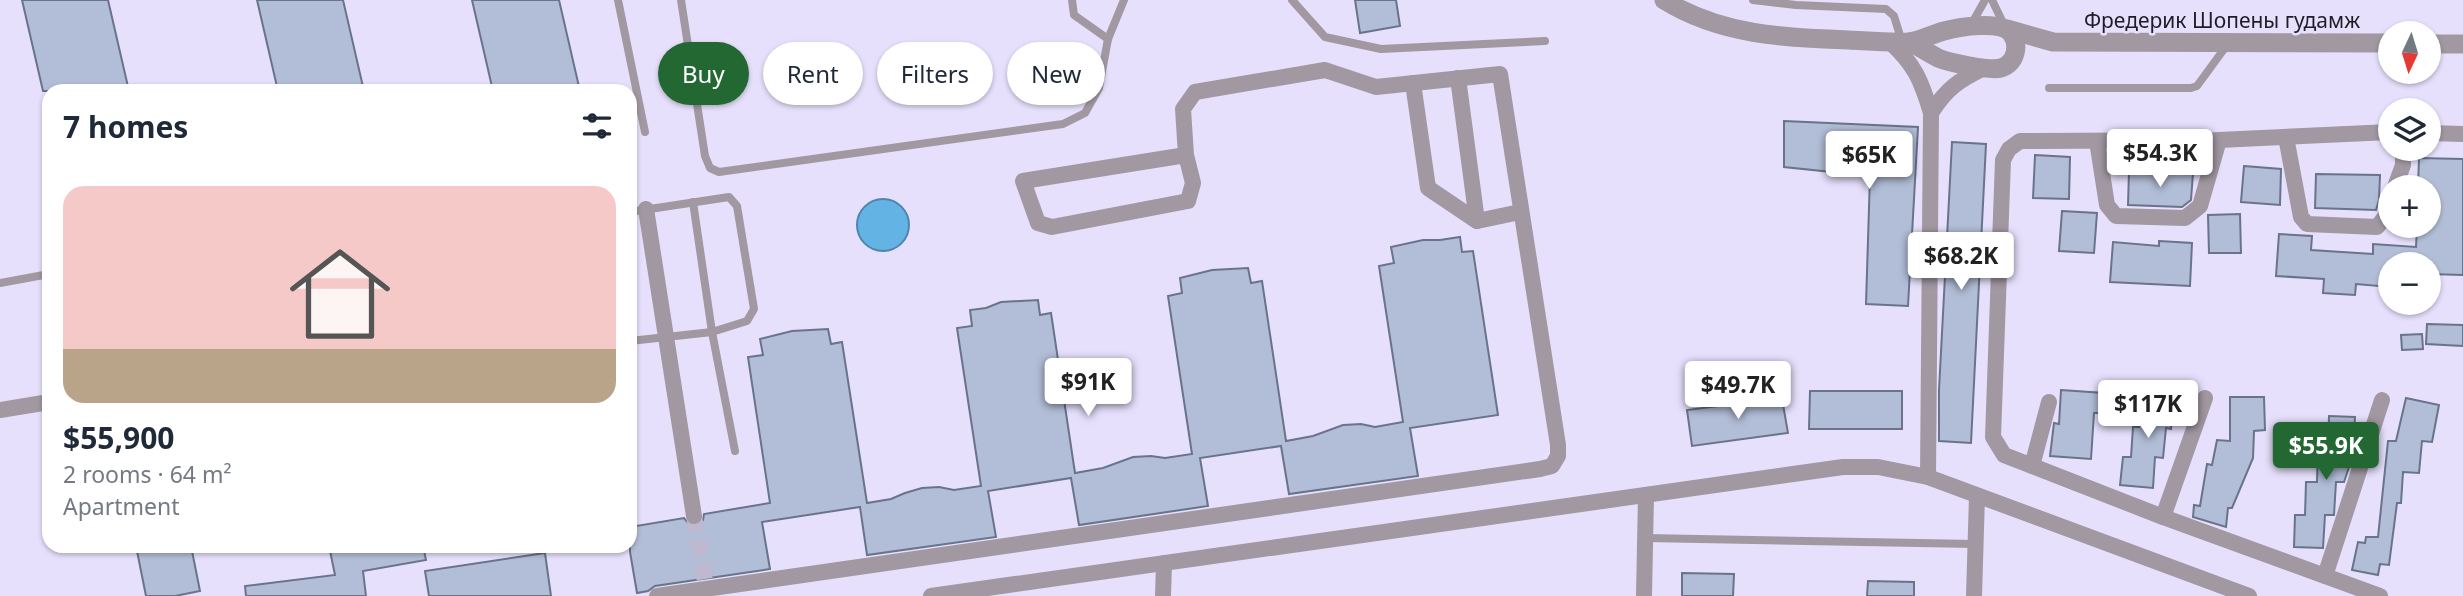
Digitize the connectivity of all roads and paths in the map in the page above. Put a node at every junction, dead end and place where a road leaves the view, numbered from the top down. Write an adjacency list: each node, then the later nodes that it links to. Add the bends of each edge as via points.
1 (618, 0): 27 (lane)
2 (681, 0): 14 (lane, via 705,156 710,168 719,172 1063,124 1085,113 1099,88)
3 (1072, 0): 14 (lane, via 1074,15)
4 (1124, 0): 14 (lane)
5 (1292, 0): 15 (lane, via 1325,37 1381,48)
6 (1664, 0): 17 (street, via 1731,29 1786,38)
7 (1753, 0): 10 (lane)
8 (1985, 0): 11 (lane)
9 (1992, 0): 12 (lane)
10 (1796, 3): 17 (lane, via 1886,9 1894,16)
11 (1969, 27): 12 (street); 13 (street)
12 (2007, 29): 16 (street); 23 (street, via 2015,40)
13 (1945, 31): 17 (street); 22 (street, via 1934,44)
14 (1108, 39)
15 (1545, 41)
16 (2053, 41): 18 (street, Фредерик Шопены гудамж); 23 (street)
17 (1901, 42): 22 (street); 30 (street, via 1920,77)
18 (2229, 42): 19 (street, Фредерик Шопены гудамж); 28 (lane, via 2191,88)
19 (2378, 43)
20 (2441, 44): 21 (street)
21 (2463, 44)
22 (1940, 58): 24 (street)
23 (2012, 61): 24 (street, via 2000,68)
24 (1986, 67): 30 (street, via 1960,79)
25 (1458, 78): 26 (street); 41 (street, via 1500,74); 42 (street)
26 (1413, 83): 38 (street, via 1376,87 1325,70 1195,92 1183,108); 42 (street, via 1428,188)
27 (635, 84)
28 (2049, 88)
29 (637, 93): 31 (lane)
30 (1931, 113): 56 (street)
31 (645, 132)
32 (2378, 133): 35 (street)
33 (2441, 133): 34 (street)
34 (2463, 134)
35 (2286, 137): 36 (street); 43 (street, via 2301,217 2307,224)
36 (2219, 140): 37 (street); 37 (street, via 2200,206 2185,218 2116,216 2107,205)
37 (2097, 141): 55 (street, via 2020,141 2003,160 1993,438 2004,455)
38 (1186, 155): 38 (street, via 1118,166 1023,181 1038,223 1052,227 1188,201 1193,183)
39 (693, 202): 40 (lane); 46 (lane); 46 (lane, via 729,197 737,206 754,309 747,321)
40 (638, 211): 47 (street)
41 (1520, 212): 42 (street); 65 (street, via 1558,445 1552,466)
42 (1477, 221)
43 (2378, 226)
44 (42, 275): 45 (lane)
45 (0, 283)
46 (712, 331): 47 (lane); 54 (lane)
47 (666, 338): 48 (lane); 59 (street)
48 (637, 340)
49 (2206, 398): 60 (street)
50 (2382, 400): 64 (street)
51 (2049, 402): 55 (street)
52 (42, 403): 53 (street)
53 (0, 410)
54 (735, 451)
55 (2032, 466): 60 (street)
56 (1928, 477): 57 (street, via 1878,467 1843,467); 58 (street)
57 (1646, 495): 61 (street); 63 (street)
58 (1977, 496): 62 (street); 71 (street)
59 (694, 516)
60 (2163, 517): 64 (street)
61 (1645, 538): 62 (lane); 69 (street)
62 (1975, 544): 70 (street)
63 (1164, 563): 67 (street); 68 (street)
64 (2325, 576): 72 (street)
65 (706, 589): 66 (street)
66 (657, 596)
67 (931, 596)
68 (1163, 596)
69 (1644, 596)
70 (1974, 596)
71 (2249, 596)
72 (2380, 596)

